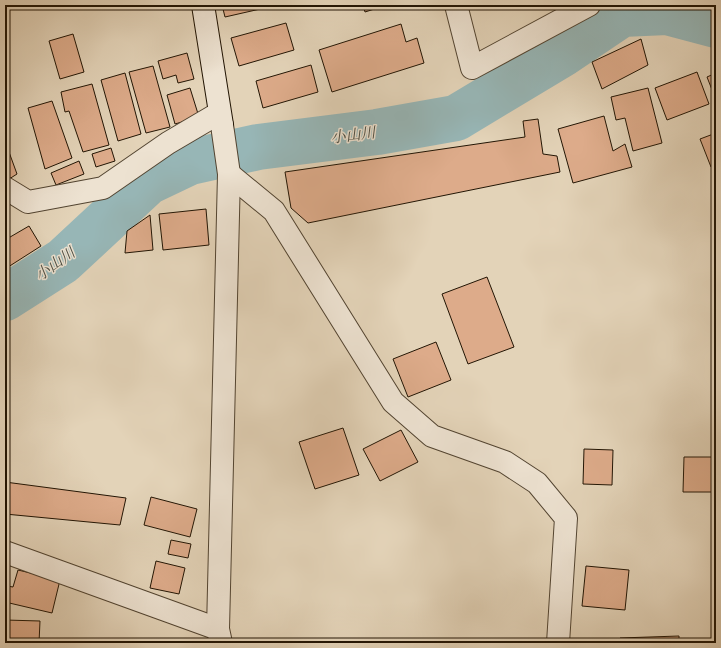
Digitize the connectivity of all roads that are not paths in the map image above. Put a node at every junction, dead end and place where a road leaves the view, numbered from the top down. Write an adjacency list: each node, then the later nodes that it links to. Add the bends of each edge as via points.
1 (203, 5): 4 (street)
2 (456, 5): 3 (street, via 472,68)
3 (589, 5)
4 (220, 119): 5 (street); 7 (street, via 168,143 103,188)
5 (229, 174): 10 (street); 11 (street, via 274,211 393,402 432,436 505,462 537,483 566,518)
6 (5, 188): 7 (street)
7 (28, 202): 8 (street)
8 (5, 205)
9 (5, 552): 10 (street)
10 (220, 636)
11 (558, 643)

